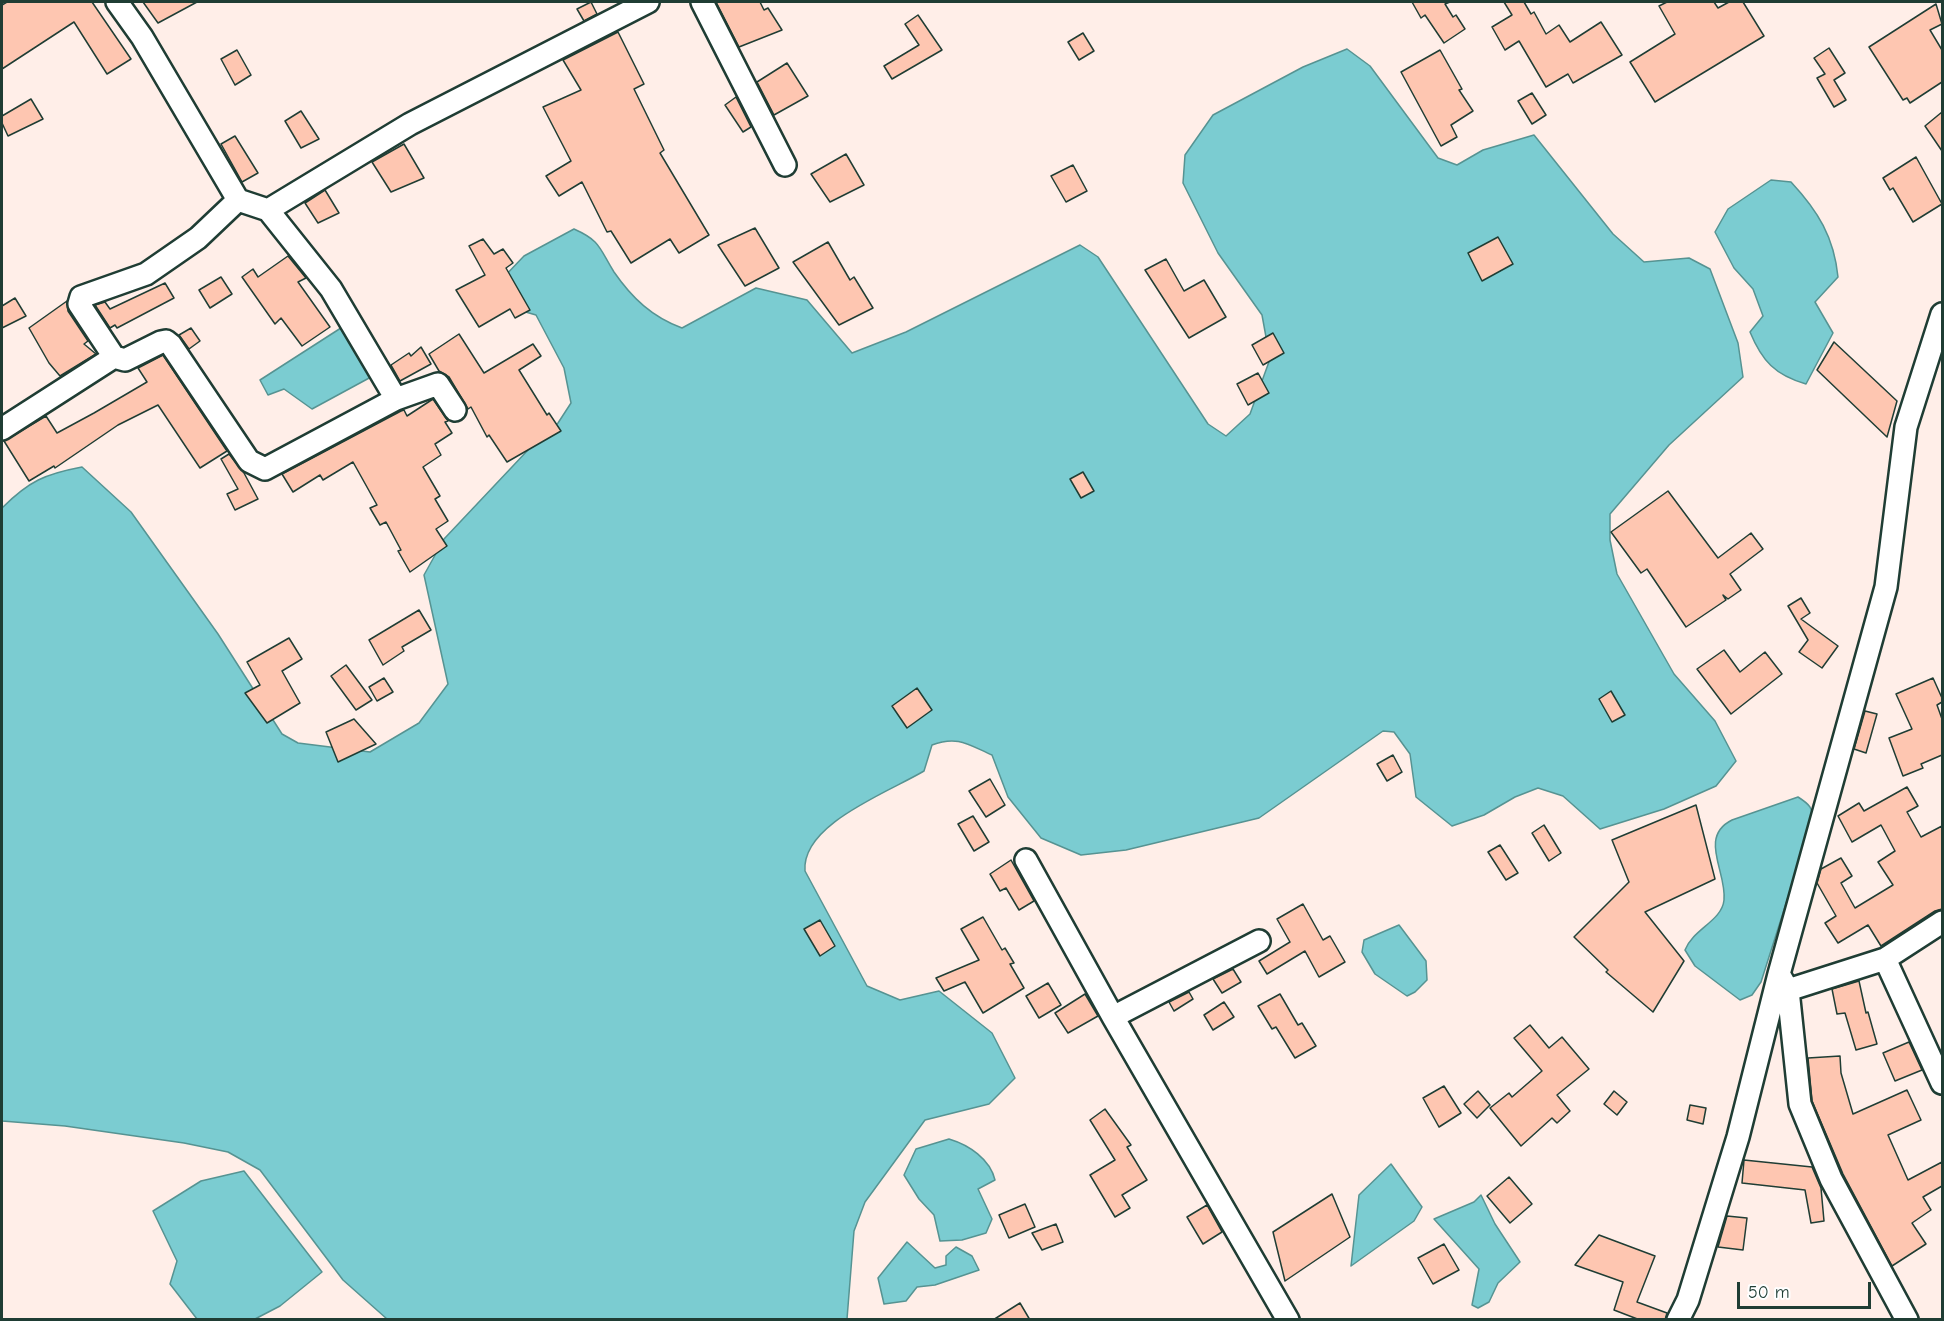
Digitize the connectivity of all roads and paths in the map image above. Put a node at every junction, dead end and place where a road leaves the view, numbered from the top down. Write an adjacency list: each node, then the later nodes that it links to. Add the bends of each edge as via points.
1 (117, 2): 5 (street, via 142,37)
2 (648, 2): 6 (street, via 410,124)
3 (702, 2): 4 (street)
4 (785, 165)
5 (238, 200): 6 (street); 8 (street, via 198,238 146,274 79,300)
6 (268, 210): 9 (street, via 331,289)
7 (1942, 314): 16 (street, via 1906,427 1886,587)
8 (114, 357): 9 (street, via 125,360 166,341 249,461 265,469); 11 (street)
9 (396, 399): 10 (street, via 438,384)
10 (455, 410)
11 (2, 429)
12 (1026, 860): 17 (street)
13 (1942, 922): 15 (street)
14 (1259, 941): 17 (street)
15 (1885, 959): 16 (street); 18 (street)
16 (1784, 982): 20 (street, via 1688,1300); 21 (street, via 1800,1104 1831,1179)
17 (1113, 1017): 19 (street)
18 (1942, 1083)
19 (1288, 1320)
20 (1678, 1320)
21 (1907, 1320)

